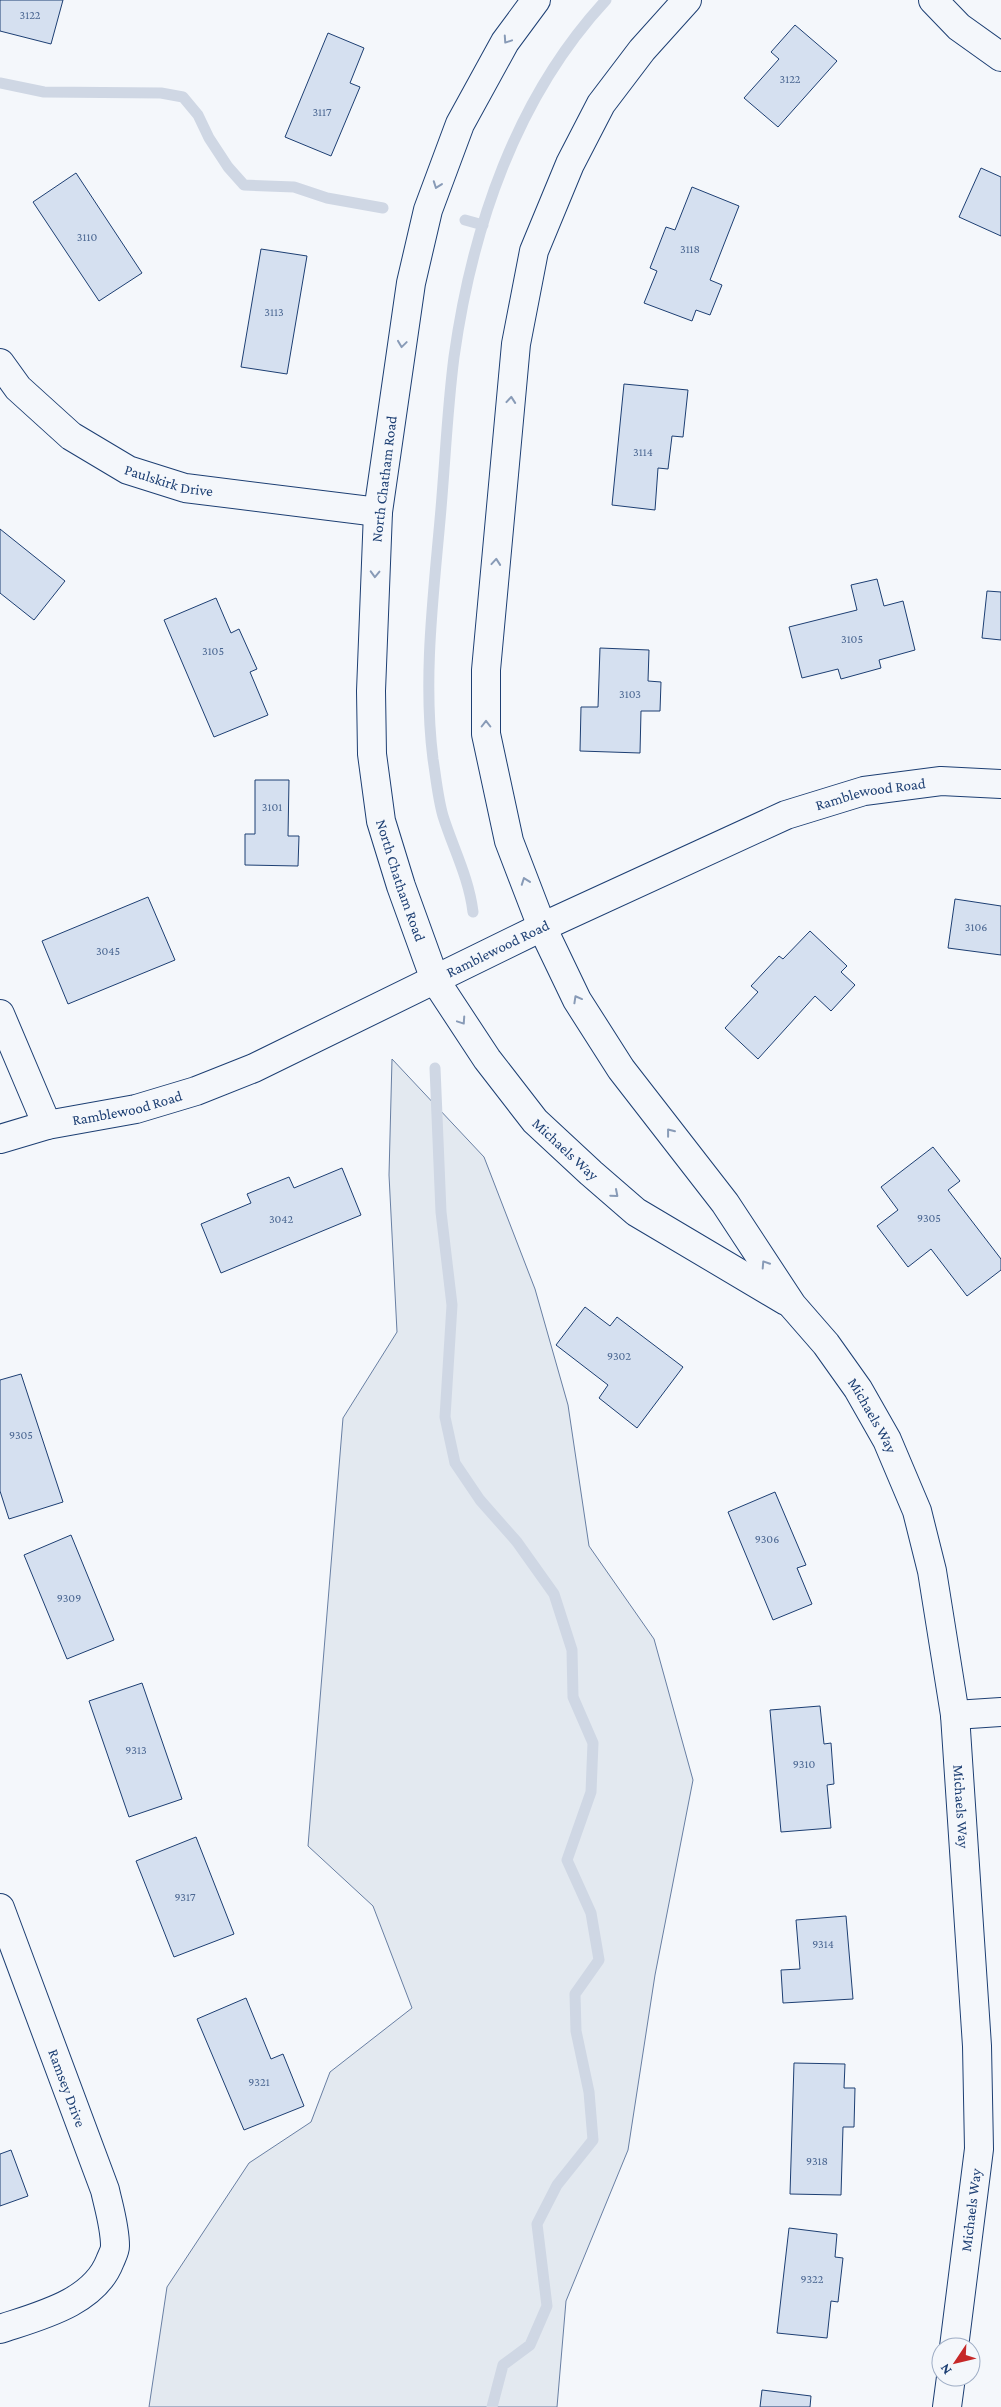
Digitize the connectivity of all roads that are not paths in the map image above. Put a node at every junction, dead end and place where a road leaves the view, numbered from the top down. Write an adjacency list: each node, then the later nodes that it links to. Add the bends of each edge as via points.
1 (536, 0): 6 (street, North Chatham Road, one-way to 6, via 505,42 460,124 428,210 410,283)
2 (687, 0): 8 (street, one-way to 2, via 509,841 486,734 486,670 516,344 534,251 570,164 601,104 642,50)
3 (933, 0): 4 (street, via 960,27)
4 (1001, 57)
5 (0, 363): 6 (street, Paulskirk Drive, via 18,388 71,436 128,470 185,488)
6 (378, 512): 9 (street, North Chatham Road, one-way to 9, via 371,691 372,754 381,821)
7 (1001, 784): 8 (street, Ramblewood Road, via 941,781 864,791 786,815)
8 (542, 927): 9 (street, Ramblewood Road); 13 (street, Michaels Way, one-way to 8, via 725,1203 621,1069 577,1000)
9 (435, 980): 11 (street, Ramblewood Road, via 254,1068 196,1091 136,1109); 13 (street, Michaels Way, one-way to 13, via 487,1059 535,1120 591,1173 636,1212)
10 (0, 1014): 11 (street)
11 (47, 1125): 12 (street, Ramblewood Road)
12 (0, 1139)
13 (792, 1305): 15 (street, Michaels Way, via 826,1344 858,1389 887,1440 917,1511 932,1571)
14 (1001, 1712): 15 (street)
15 (955, 1715): 18 (street, Michaels Way, via 977,2046 979,2148)
16 (0, 1908): 17 (street, Ramsey Drive, via 105,2190 115,2248 106,2271 93,2287 72,2301)
17 (0, 2329)
18 (955, 2337)
19 (949, 2387): 20 (street)
20 (947, 2407)

